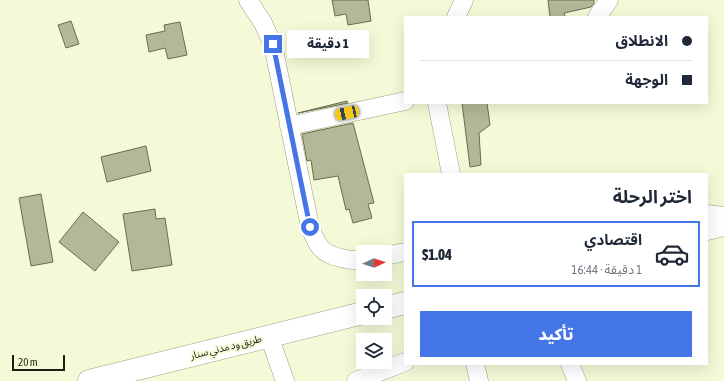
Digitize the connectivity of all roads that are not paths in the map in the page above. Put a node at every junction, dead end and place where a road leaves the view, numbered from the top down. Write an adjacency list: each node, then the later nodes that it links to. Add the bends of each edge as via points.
1 (248, 0): 8 (street, via 273,44)
2 (464, 0): 4 (street)
3 (609, 0): 5 (street)
4 (456, 16)
5 (598, 16)
6 (404, 101): 8 (street)
7 (437, 104): 9 (street)
8 (289, 126): 16 (street, via 310,227 316,242 328,255)
9 (451, 173)
10 (708, 214): 11 (street)
11 (724, 216)
12 (724, 225): 13 (highway)
13 (708, 229)
14 (404, 252): 15 (street)
15 (392, 255)
16 (356, 262)
17 (404, 303): 18 (highway)
18 (392, 306)
19 (356, 315): 20 (highway, طريق ود مدني سنار)
20 (269, 336): 24 (highway, طريق ود مدني سنار); 25 (street)
21 (404, 362): 26 (street)
22 (475, 365): 27 (street)
23 (570, 365): 28 (street)
24 (89, 381)
25 (284, 381)
26 (356, 381)
27 (478, 381)
28 (577, 381)

